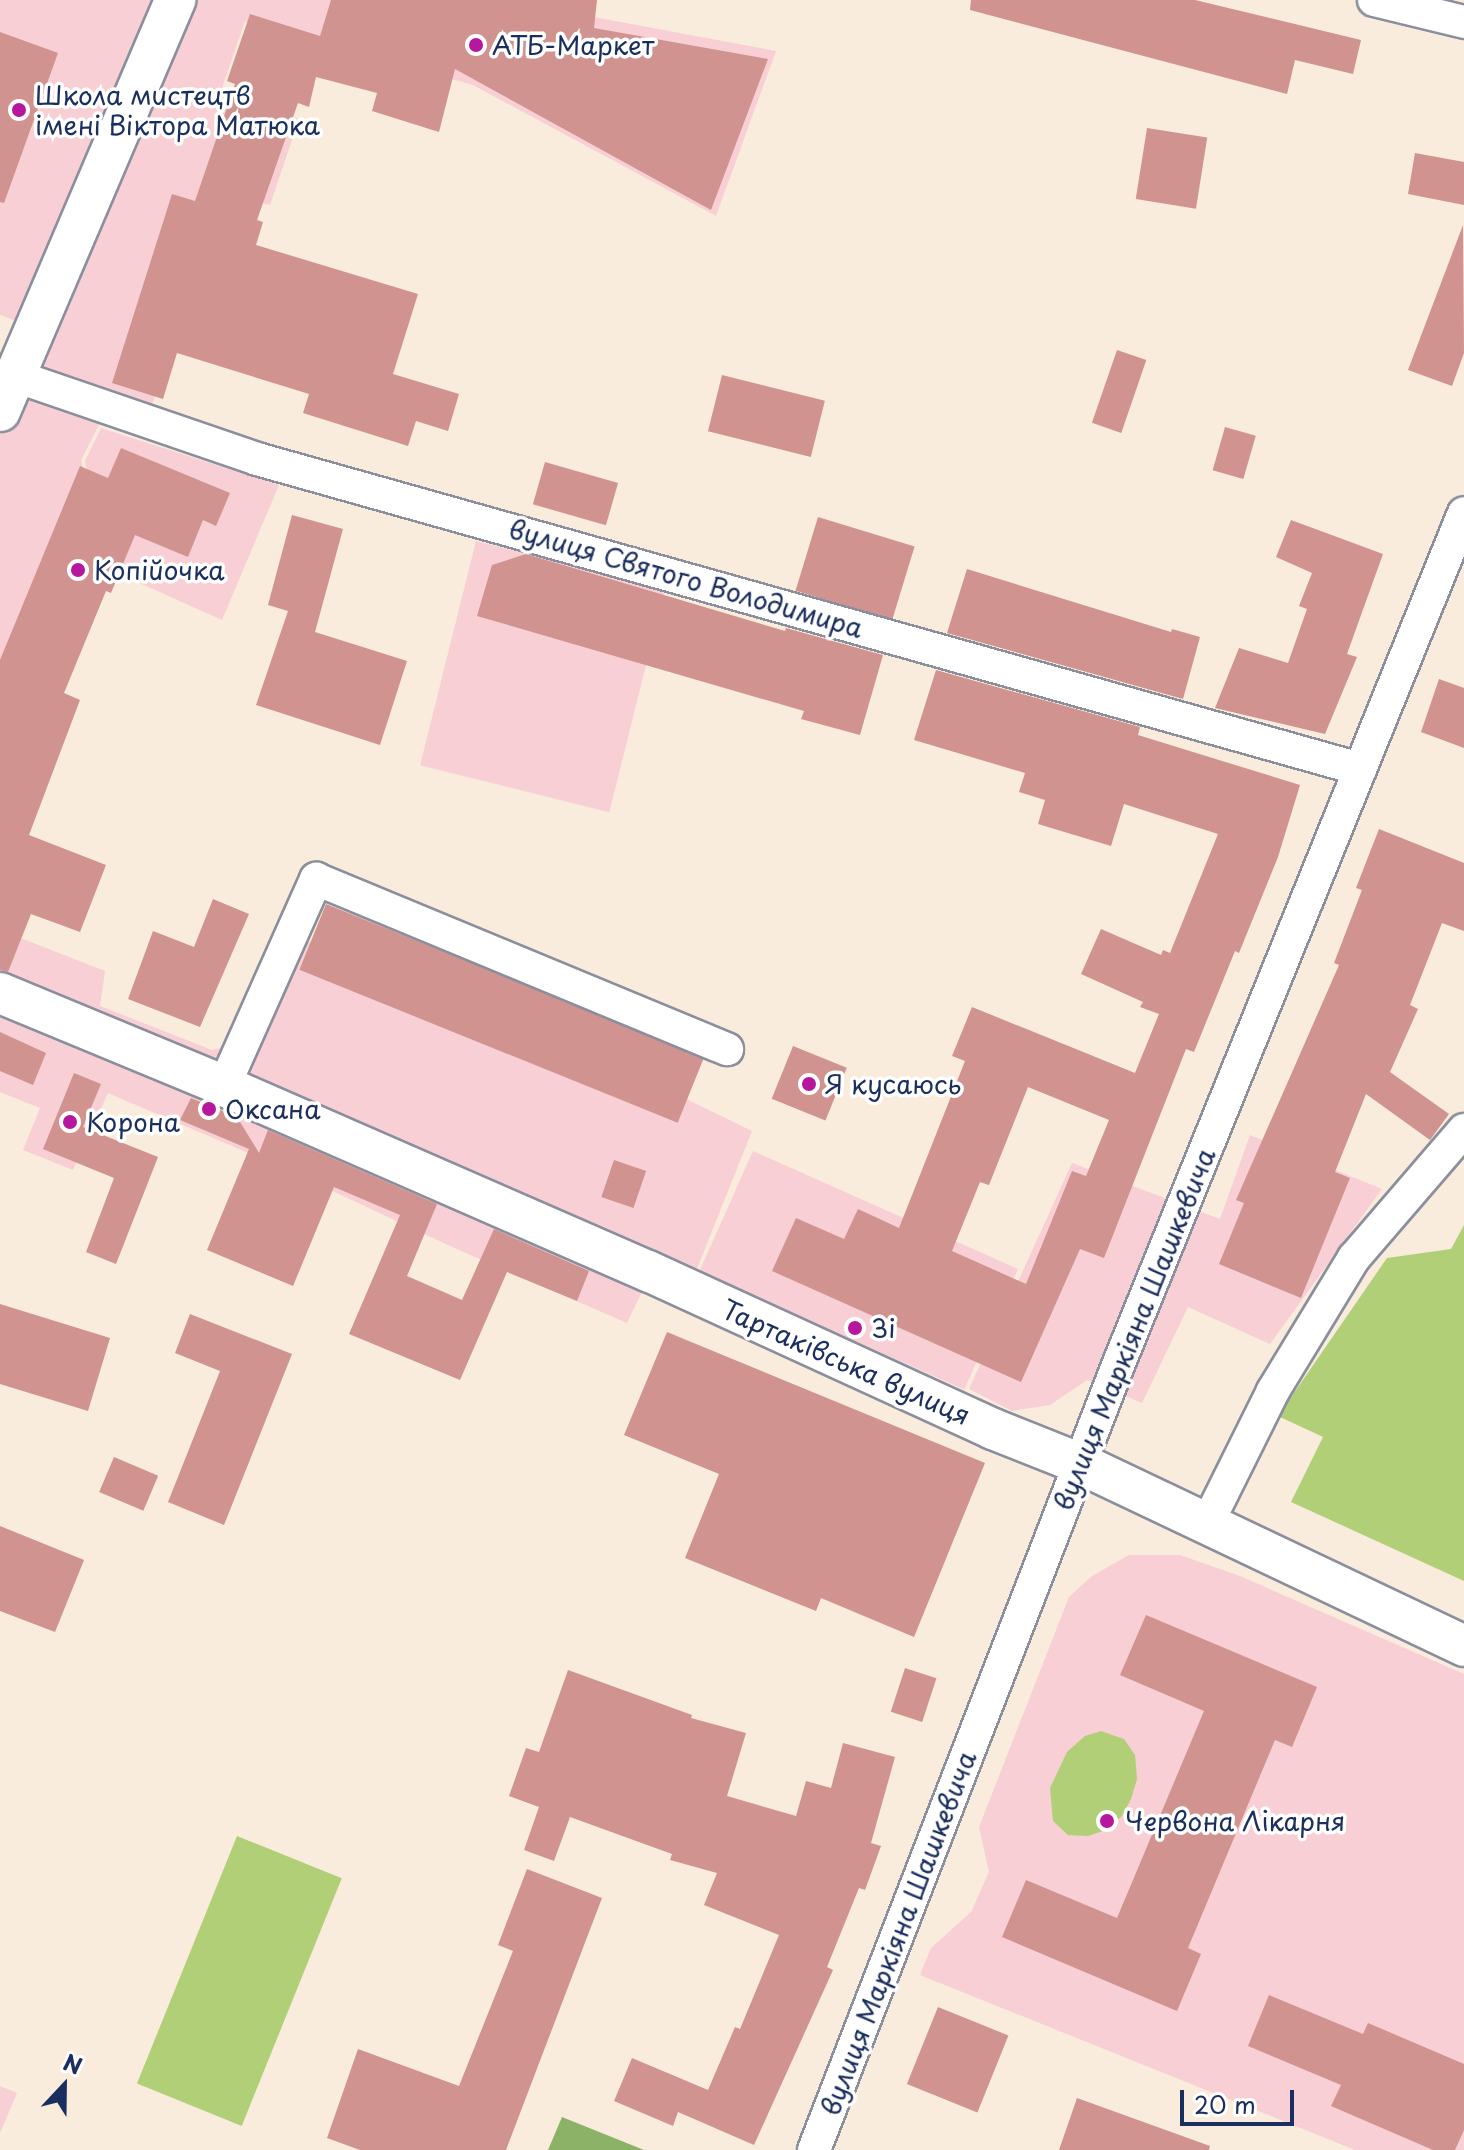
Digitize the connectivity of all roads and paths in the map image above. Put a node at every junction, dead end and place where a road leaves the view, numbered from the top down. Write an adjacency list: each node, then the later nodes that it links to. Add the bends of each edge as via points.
1 (175, 0): 4 (street)
2 (1374, 0): 3 (street)
3 (1464, 22)
4 (11, 369): 6 (street, вулиця Святого Володимира, via 257,459)
5 (1464, 513): 6 (street, вулиця Маркіяна Шашкевича)
6 (1360, 769): 11 (street, вулиця Маркіяна Шашкевича)
7 (0, 993): 9 (street, Тартаківська вулиця)
8 (727, 1049): 9 (street, via 316,879)
9 (224, 1086): 11 (street, Тартаківська вулиця)
10 (1464, 1130): 12 (street, via 1354,1258 1273,1391)
11 (1081, 1464): 12 (street, Тартаківська вулиця); 14 (street, вулиця Маркіяна Шашкевича)
12 (1207, 1524): 13 (street, Тартаківська вулиця)
13 (1464, 1646)
14 (814, 2150)

